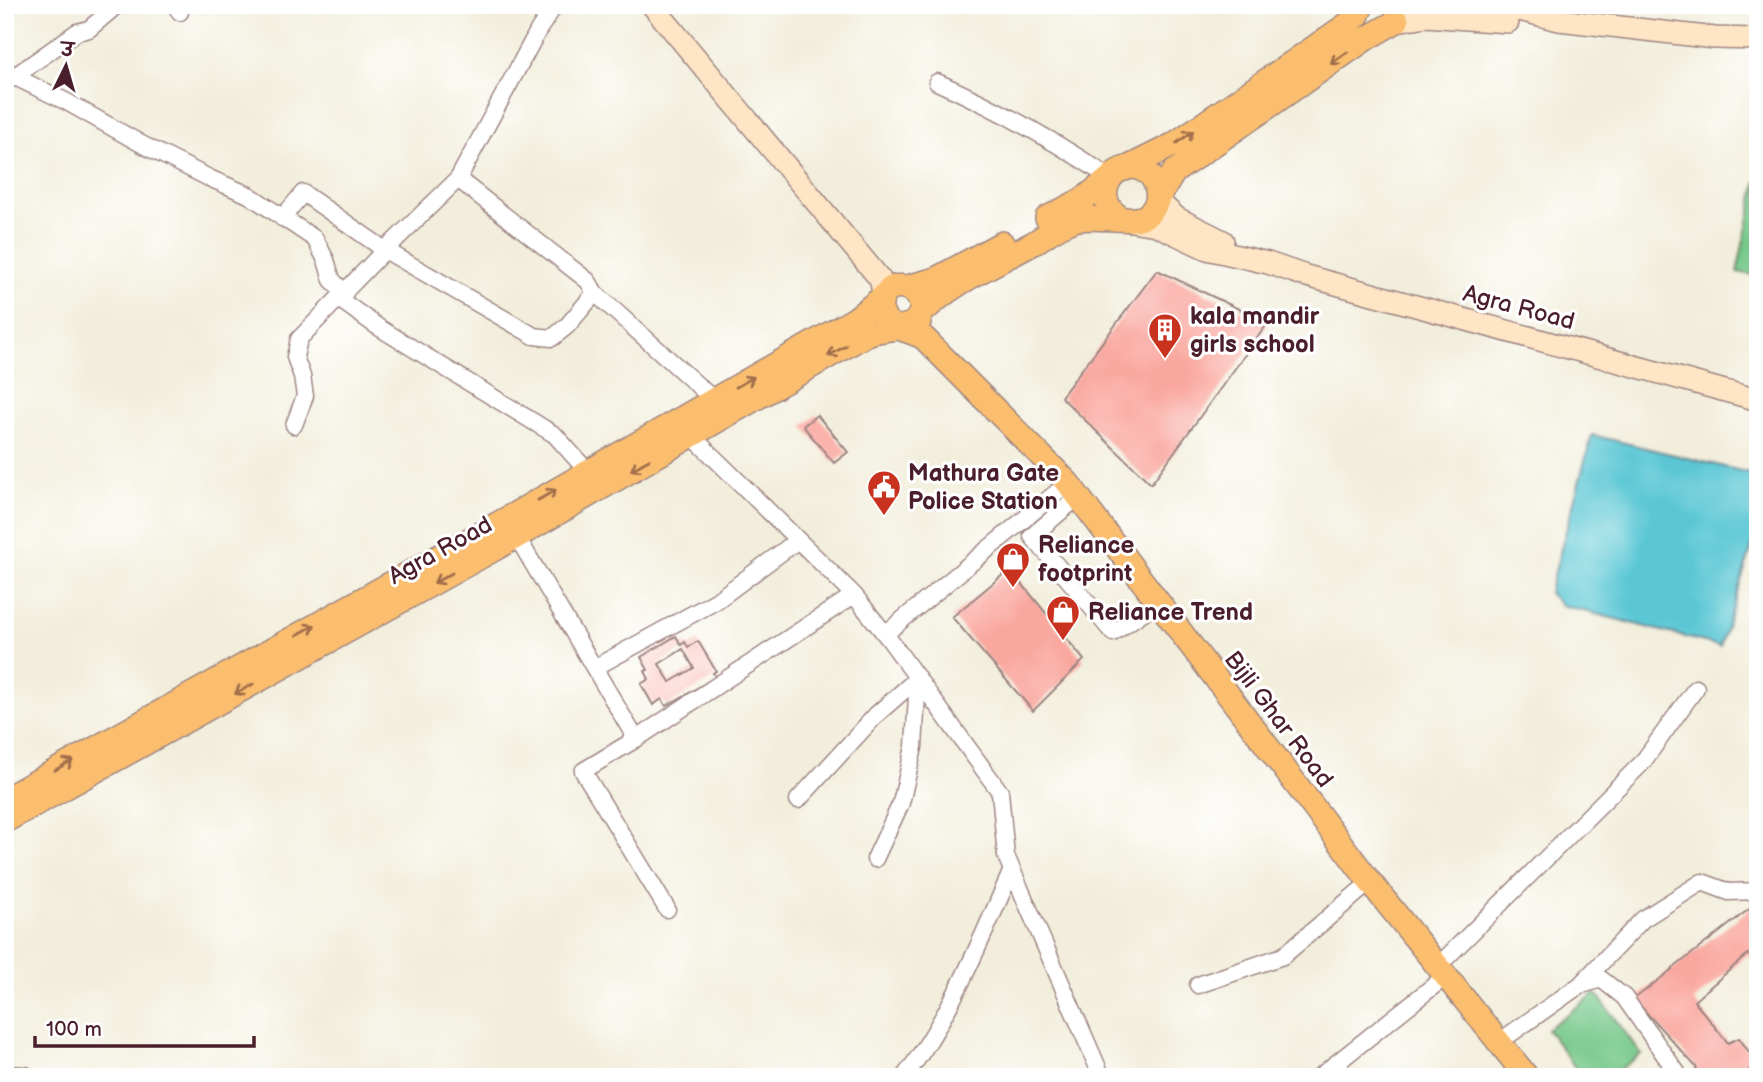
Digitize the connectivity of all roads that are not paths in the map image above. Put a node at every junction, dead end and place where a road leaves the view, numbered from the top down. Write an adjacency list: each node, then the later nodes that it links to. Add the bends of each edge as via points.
1 (117, 5): 9 (street, via 89,29)
2 (555, 5): 12 (street)
3 (652, 5): 18 (main road)
4 (1362, 5): 6 (main road, via 1369,17 1383,24); 11 (main road, Agra Road, one-way to 4, via 1173,145 1348,24)
5 (1482, 5): 7 (main road)
6 (1402, 13): 7 (main road, via 1515,22); 13 (main road, one-way to 13, via 1174,172)
7 (1559, 20): 8 (main road)
8 (1758, 40)
9 (8, 76): 14 (street, via 249,195)
10 (937, 82): 11 (street)
11 (1118, 173): 13 (main road, via 1134,168 1150,176); 15 (main road, via 1105,193 1106,202); 18 (main road, Agra Road, via 1085,198 936,279)
12 (458, 179): 16 (street); 19 (street, via 588,281)
13 (1157, 200): 15 (main road, via 1147,215); 17 (main road, Agra Road, via 1177,218)
14 (282, 218): 16 (street, via 303,193); 20 (street, via 315,239)
15 (1127, 220): 17 (main road, Agra Road, via 1156,225 1207,249); 21 (main road, Agra Road, via 1072,221 939,296)
16 (385, 250): 19 (street, via 534,336 552,338); 20 (street)
17 (1268, 263): 23 (main road, Agra Road)
18 (893, 287): 21 (main road, via 920,300); 21 (main road, via 881,302 883,316 892,325); 22 (main road, Agra Road, one-way to 18, via 855,319)
19 (595, 293): 22 (street)
20 (342, 296): 24 (street, via 299,339 295,357 305,396); 26 (street, via 378,327 555,435)
21 (909, 321): 25 (main road, Agra Road, one-way to 25, via 867,334); 27 (main road, Bijli Ghar Road)
22 (714, 400): 26 (main road, Agra Road)
23 (1758, 400)
24 (294, 425)
25 (691, 435): 28 (main road, Agra Road, one-way to 28); 29 (street)
26 (588, 472): 28 (main road, Agra Road, one-way to 26)
27 (1073, 490): 31 (main road, Bijli Ghar Road); 31 (street, via 1032,536 1113,633); 32 (street)
28 (512, 528): 33 (street); 37 (main road, Agra Road, one-way to 28); 39 (main road, Agra Road, one-way to 39)
29 (798, 540): 30 (street); 33 (street, via 716,601)
30 (854, 595): 32 (street); 36 (street)
31 (1158, 602): 42 (main road, Bijli Ghar Road)
32 (886, 634): 34 (street)
33 (594, 668): 36 (street)
34 (918, 678): 38 (street, via 877,714); 40 (street, via 914,747 901,803); 41 (street, via 1000,793 1006,856)
35 (1696, 688): 45 (street, via 1642,763)
36 (636, 739): 44 (street, via 583,771)
37 (5, 799)
38 (798, 800)
39 (5, 821)
40 (875, 859)
41 (1012, 870): 52 (street, via 922,1054); 53 (street)
42 (1370, 882): 45 (main road, Bijli Ghar Road); 46 (street, via 1283,956)
43 (1758, 891): 47 (street, via 1729,892 1702,882 1643,919)
44 (667, 909)
45 (1442, 971): 48 (main road, Bijli Ghar Road); 54 (street)
46 (1198, 985)
47 (1580, 985): 48 (street); 55 (street, via 1601,979 1624,998)
48 (1499, 1042): 50 (main road, Bijli Ghar Road)
49 (5, 1076): 51 (street)
50 (1525, 1076)
51 (25, 1077)
52 (904, 1077)
53 (1102, 1077)
54 (1319, 1077)
55 (1680, 1077)

